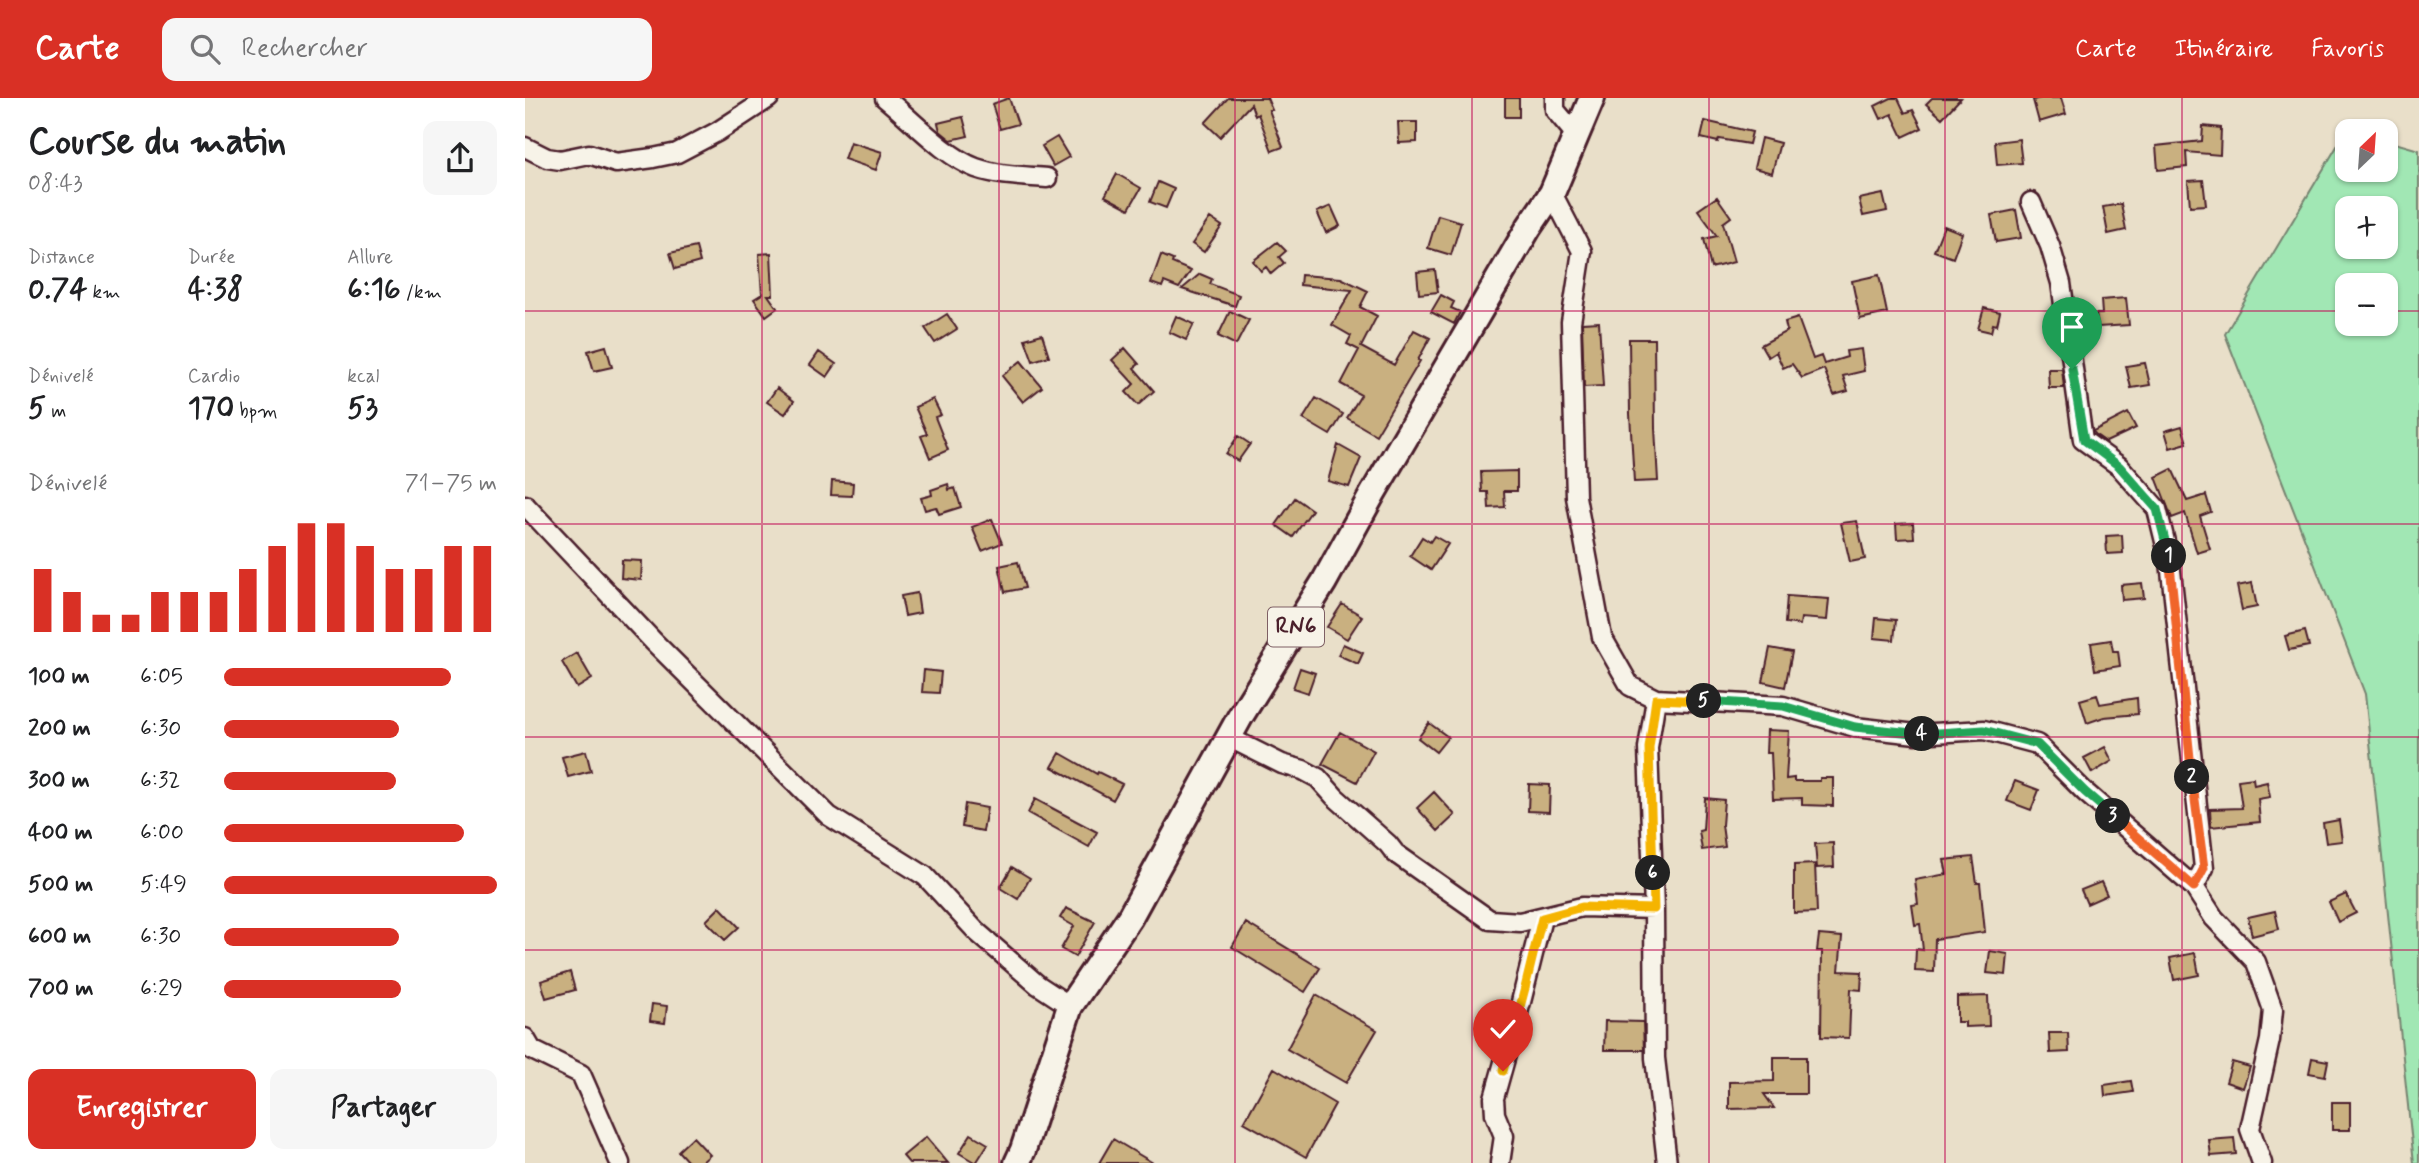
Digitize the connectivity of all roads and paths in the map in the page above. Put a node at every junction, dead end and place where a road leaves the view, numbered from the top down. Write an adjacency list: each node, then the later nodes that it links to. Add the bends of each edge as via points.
1 (769, 98): 6 (street, via 677,153 653,158 615,163 589,154 560,160)
2 (885, 98): 7 (street, via 936,143 974,167)
3 (1556, 98): 5 (street, via 1555,110)
4 (1593, 98): 5 (highway, RN6)
5 (1576, 135): 8 (highway, RN6)
6 (525, 147)
7 (1047, 178)
8 (1552, 193): 11 (street, via 1582,251 1571,322 1576,498 1602,637 1630,687); 12 (highway, RN6)
9 (2031, 202): 13 (street, via 2061,283 2084,440 2119,466 2157,509 2170,562 2204,868)
10 (525, 505): 16 (street, via 828,816 925,876 977,932)
11 (1656, 699): 13 (street, via 1783,706 1855,727 1916,734 1984,730 2037,744); 14 (street, via 1649,748)
12 (1230, 738): 15 (street, via 1318,778 1395,853 1489,920); 16 (highway, RN6, via 1130,917)
13 (2194, 887): 22 (street, via 2214,918 2256,962 2273,1010 2250,1129)
14 (1654, 909): 15 (street, via 1582,907); 21 (street, via 1655,1058)
15 (1542, 918): 20 (street, via 1494,1098 1504,1136)
16 (1070, 1006): 19 (highway, RN6)
17 (525, 1038): 18 (street, via 532,1050 580,1074)
18 (619, 1163)
19 (1017, 1163)
20 (1500, 1163)
21 (1667, 1163)
22 (2262, 1163)

